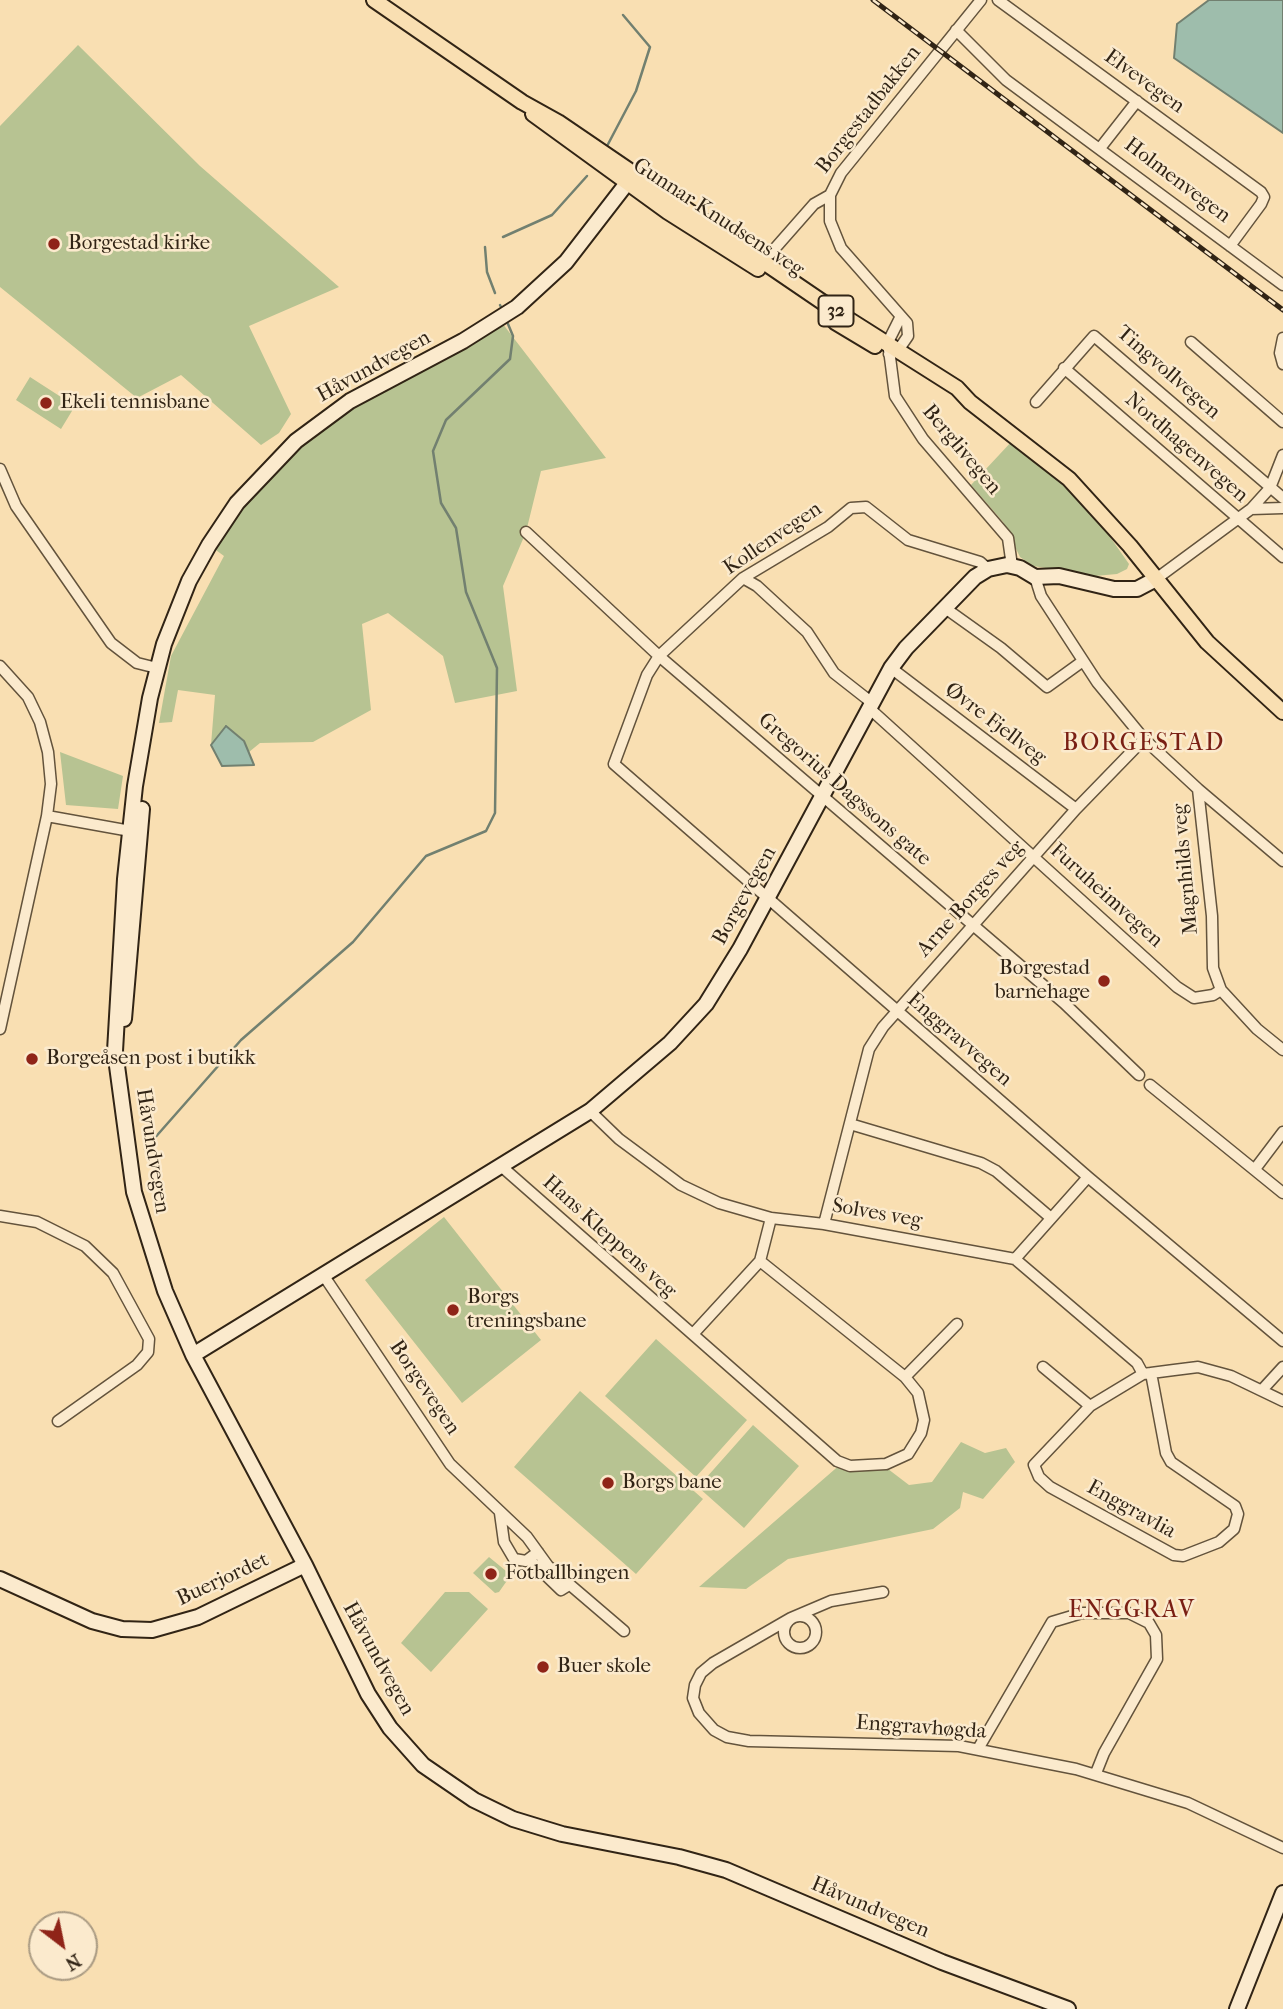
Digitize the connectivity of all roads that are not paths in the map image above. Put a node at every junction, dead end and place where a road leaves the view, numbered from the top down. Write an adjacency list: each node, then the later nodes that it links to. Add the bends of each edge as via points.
1 (374, 0): 7 (main road, Gunnar Knudsens veg / 32, via 522,103 538,120)
2 (981, 0): 4 (street, Borgestadbakken)
3 (998, 0): 5 (street, Elvevegen)
4 (956, 30): 6 (street, Holmenvegen, via 1006,80); 8 (street, Borgestadbakken, via 841,173)
5 (1137, 101): 6 (street, Holmenvegen); 9 (street, Elvevegen)
6 (1101, 148): 10 (street, Holmenvegen)
7 (630, 179): 15 (main road, Gunnar Knudsens veg / 32); 38 (main road, Håvundvegen, via 566,262 524,301 483,330 349,401 276,459 237,503 199,562 176,610)
8 (830, 195): 11 (street, via 814,204); 15 (street, Borgestadbakken, via 830,220 841,248 909,330)
9 (1264, 198): 10 (street, Holmenvegen)
10 (1230, 246): 12 (street, Holmenvegen)
11 (770, 254)
12 (1283, 285)
13 (1283, 338): 16 (street)
14 (1191, 342): 19 (street)
15 (892, 348): 29 (street, Berglivegen, via 895,396 907,417 998,523 1008,538); 33 (main road, Gunnar Knudsens veg / 32, via 957,388 1069,479)
16 (1282, 362)
17 (1064, 368): 18 (street, Tingvollvegen); 22 (street, Tingvollvegen, via 1088,340 1101,339); 26 (street, Nordhagenvegen)
18 (1036, 402)
19 (1283, 422)
20 (1283, 455): 22 (street)
21 (0, 469): 38 (street, via 16,506 111,643 137,663)
22 (1270, 488): 23 (street, Tingvollvegen); 25 (street)
23 (1283, 498)
24 (1283, 508): 25 (street)
25 (1251, 509): 26 (street)
26 (1238, 520): 28 (street, Nordhagenvegen); 33 (street)
27 (526, 532): 35 (street, Gregorius Dagssons gate)
28 (1283, 557)
29 (1012, 566): 30 (main road); 32 (main road)
30 (988, 569): 31 (street, Kollenvegen, via 979,562 908,540 866,507 858,506); 34 (main road, Borgevegen)
31 (743, 578): 35 (street, Kollenvegen); 40 (street, Furuheimvegen, via 807,632 834,673)
32 (1035, 578): 33 (main road, via 1059,576 1129,590); 36 (street, via 1041,596)
33 (1152, 581): 41 (main road, Gunnar Knudsens veg / 32, via 1185,626)
34 (945, 608): 36 (street, via 1047,687); 39 (main road, Borgevegen)
35 (659, 656): 43 (street, Kollenvegen, via 647,675); 45 (street, Gregorius Dagssons gate)
36 (1083, 661): 42 (street)
37 (0, 666): 47 (street, via 28,697 40,722 50,774)
38 (157, 668): 48 (main road, Håvundvegen, via 141,758)
39 (891, 668): 40 (main road, Borgevegen); 46 (street, Øvre Fjellveg)
40 (870, 705): 45 (main road, Borgevegen); 49 (street, Furuheimvegen)
41 (1283, 712)
42 (1144, 738): 44 (street, Magnhilds veg); 46 (street, Arne Borges veg)
43 (614, 764): 51 (street, Enggravvegen)
44 (1198, 789): 50 (street); 53 (street, Magnhilds veg, via 1213,968)
45 (823, 799): 51 (main road, Borgevegen); 52 (street, Gregorius Dagssons gate)
46 (1076, 810): 49 (street, Arne Borges veg)
47 (47, 816): 48 (street); 55 (street)
48 (135, 832): 76 (main road, Håvundvegen, via 119,1081 127,1154 142,1223 164,1291)
49 (1034, 857): 52 (street, Arne Borges veg); 53 (street, Furuheimvegen, via 1177,987 1194,998)
50 (1283, 861)
51 (768, 898): 54 (street, Enggravvegen); 59 (main road, Borgevegen, via 706,1004 643,1068)
52 (973, 925): 54 (street, Arne Borges veg); 57 (street, Gregorius Dagssons gate)
53 (1221, 990): 56 (street)
54 (897, 1012): 60 (street, Arne Borges veg, via 869,1049); 64 (street, Enggravvegen)
55 (0, 1029)
56 (1283, 1050)
57 (1139, 1075)
58 (1150, 1085): 63 (street)
59 (590, 1111): 62 (main road, Borgevegen); 67 (street, Solves veg, via 681,1185 719,1203)
60 (850, 1124): 68 (street, via 981,1163); 69 (street, Arne Borges veg)
61 (1283, 1132): 63 (street)
62 (501, 1166): 72 (main road, Borgevegen); 74 (street, Hans Kleppens veg)
63 (1255, 1169): 65 (street)
64 (1088, 1177): 68 (street); 75 (street, Enggravvegen)
65 (1283, 1193)
66 (0, 1216): 84 (street, via 37,1222 85,1246 113,1272 149,1339 148,1352 137,1366)
67 (771, 1218): 69 (street, Solves veg); 71 (street)
68 (1051, 1218): 70 (street)
69 (824, 1224): 70 (street, Solves veg)
70 (1016, 1259): 79 (street)
71 (761, 1261): 74 (street); 80 (street, Hans Kleppens veg)
72 (324, 1276): 76 (main road, Borgevegen); 85 (street, Borgevegen, via 439,1449)
73 (957, 1324): 80 (street)
74 (693, 1334): 80 (street, Hans Kleppens veg, via 803,1434 850,1466 886,1464 908,1454 921,1433 924,1408)
75 (1283, 1341)
76 (193, 1355): 87 (main road, Håvundvegen)
77 (1043, 1367): 83 (street)
78 (1283, 1367): 81 (street)
79 (1147, 1374): 81 (street, via 1198,1367); 83 (street); 83 (street, Enggravlia, via 1166,1453 1177,1468 1235,1506 1238,1522 1219,1542 1183,1556 1164,1552 1039,1477 1034,1465)
80 (905, 1377)
81 (1262, 1390): 82 (street)
82 (1283, 1401)
83 (1090, 1406)
84 (58, 1421)
85 (500, 1513): 86 (street, Borgevegen, via 527,1537); 86 (street, Borgevegen, via 510,1554 518,1561)
86 (534, 1556): 90 (street, Borgevegen)
87 (305, 1565): 88 (main road, Buerjordet, via 198,1617 152,1630 92,1621); 95 (main road, Håvundvegen, via 381,1715 423,1765 474,1800 537,1828 726,1870 942,1962)
88 (0, 1580)
89 (883, 1592): 91 (street, Enggravhøgda, via 837,1599 791,1618 713,1663 697,1678 695,1706 714,1730 749,1741)
90 (624, 1631)
91 (978, 1749): 92 (street, Enggravhøgda); 92 (street, via 1052,1622 1082,1613 1129,1613 1149,1623 1156,1635 1157,1659)
92 (1096, 1773): 93 (street, Enggravhøgda, via 1188,1803)
93 (1283, 1848)
94 (1283, 1893): 96 (main road)
95 (1068, 2009)
96 (1237, 2009)

